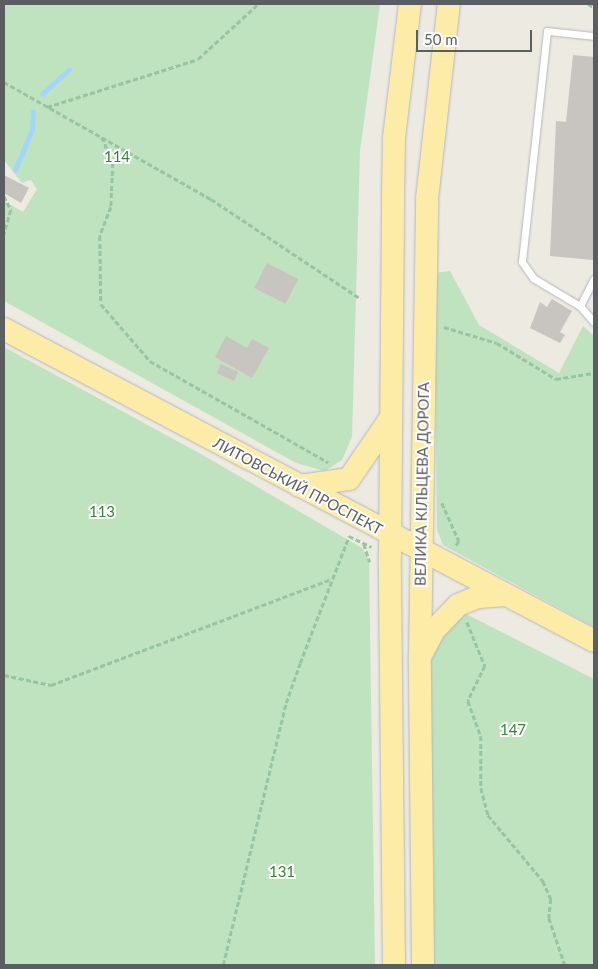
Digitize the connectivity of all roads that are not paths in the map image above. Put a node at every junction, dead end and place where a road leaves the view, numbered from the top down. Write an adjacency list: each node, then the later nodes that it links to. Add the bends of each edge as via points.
1 (410, 4): 8 (main road, ВЕЛИКА КІЛЬЦЕВА ДОРОГА, via 394,138)
2 (448, 4): 11 (main road, ВЕЛИКА КІЛЬЦЕВА ДОРОГА, via 427,199)
3 (594, 36): 5 (lane, via 548,31 522,262 533,278)
4 (594, 279): 5 (lane)
5 (580, 306): 6 (lane)
6 (594, 322)
7 (4, 329): 9 (main road, ЛИТОВСЬКИЙ ПРОСПЕКТ)
8 (390, 419): 9 (main road, via 349,479); 10 (main road, ВЕЛИКА КІЛЬЦЕВА ДОРОГА)
9 (299, 486): 10 (main road, ЛИТОВСЬКИЙ ПРОСПЕКТ)
10 (390, 534): 11 (main road, ЛИТОВСЬКИЙ ПРОСПЕКТ); 15 (main road, ВЕЛИКА КІЛЬЦЕВА ДОРОГА)
11 (421, 550): 12 (main road, ЛИТОВСЬКИЙ ПРОСПЕКТ); 14 (main road, ВЕЛИКА КІЛЬЦЕВА ДОРОГА)
12 (508, 595): 13 (main road, ЛИТОВСЬКИЙ ПРОСПЕКТ); 14 (main road, via 478,597 458,605 435,629)
13 (594, 641)
14 (420, 656): 16 (main road, ВЕЛИКА КІЛЬЦЕВА ДОРОГА)
15 (394, 965)
16 (423, 965)

